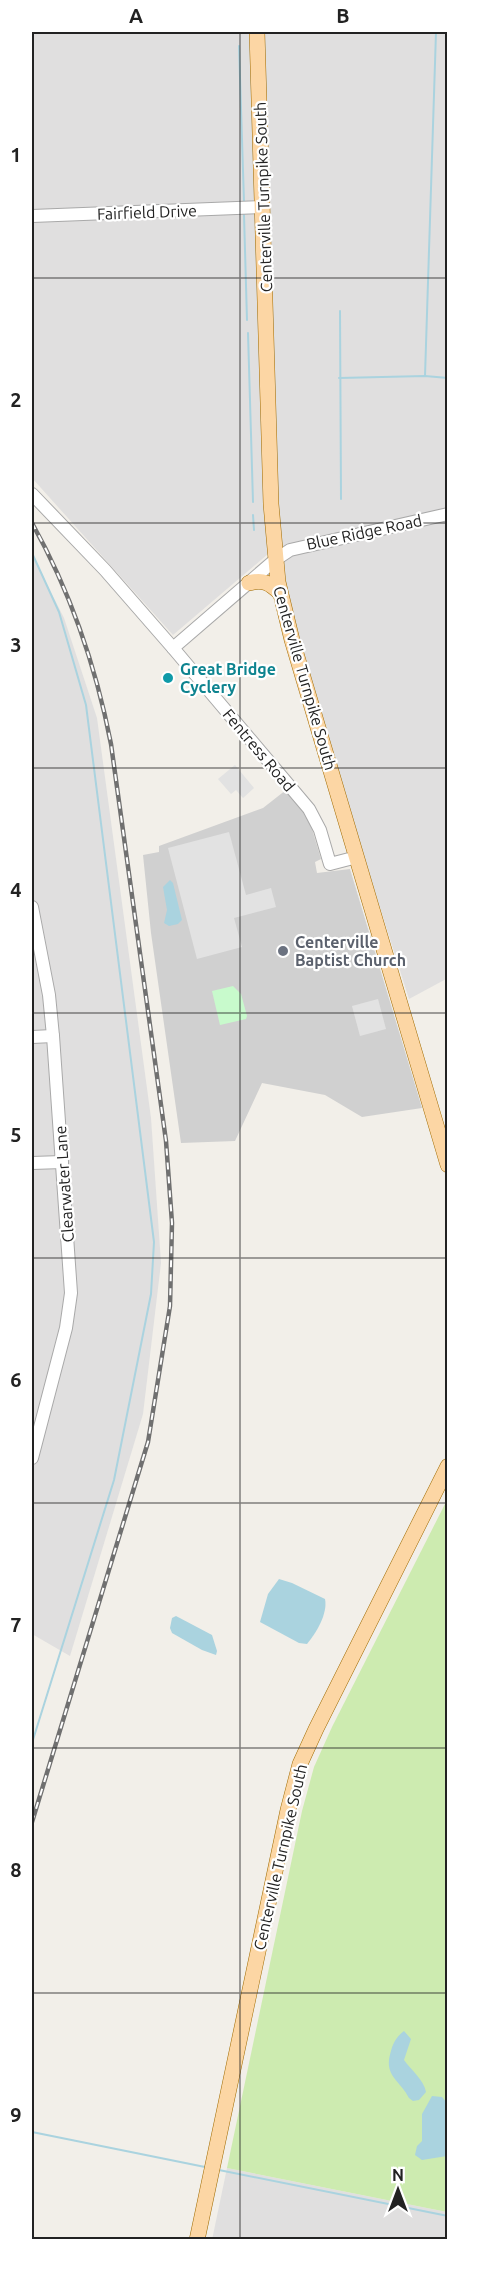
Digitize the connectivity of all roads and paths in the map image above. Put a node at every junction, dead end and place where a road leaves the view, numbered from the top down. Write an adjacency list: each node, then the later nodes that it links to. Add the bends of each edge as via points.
1 (258, 32): 2 (main road, Centerville Turnpike South)
2 (263, 207): 3 (street, Fairfield Drive); 6 (main road, Centerville Turnpike South)
3 (32, 216)
4 (32, 494): 9 (street, Fentress Road)
5 (447, 514): 6 (street, Blue Ridge Road, via 294,548)
6 (275, 560): 7 (street, Blue Ridge Road); 8 (main road, Centerville Turnpike South)
7 (249, 583): 8 (main road, via 267,582); 9 (street, Blue Ridge Road)
8 (280, 593): 10 (main road, Centerville Turnpike South)
9 (173, 648): 10 (street, Fentress Road, via 314,816 330,864)
10 (357, 857): 16 (main road, Centerville Turnpike South)
11 (32, 907): 12 (street, Clearwater Lane)
12 (53, 1036): 13 (street); 14 (street, Clearwater Lane)
13 (32, 1037)
14 (62, 1162): 15 (street); 17 (street, Clearwater Lane, via 70,1310)
15 (32, 1163)
16 (447, 1165)
17 (32, 1458)
18 (447, 1466): 19 (main road, Centerville Turnpike South, via 300,1764)
19 (197, 2240)

